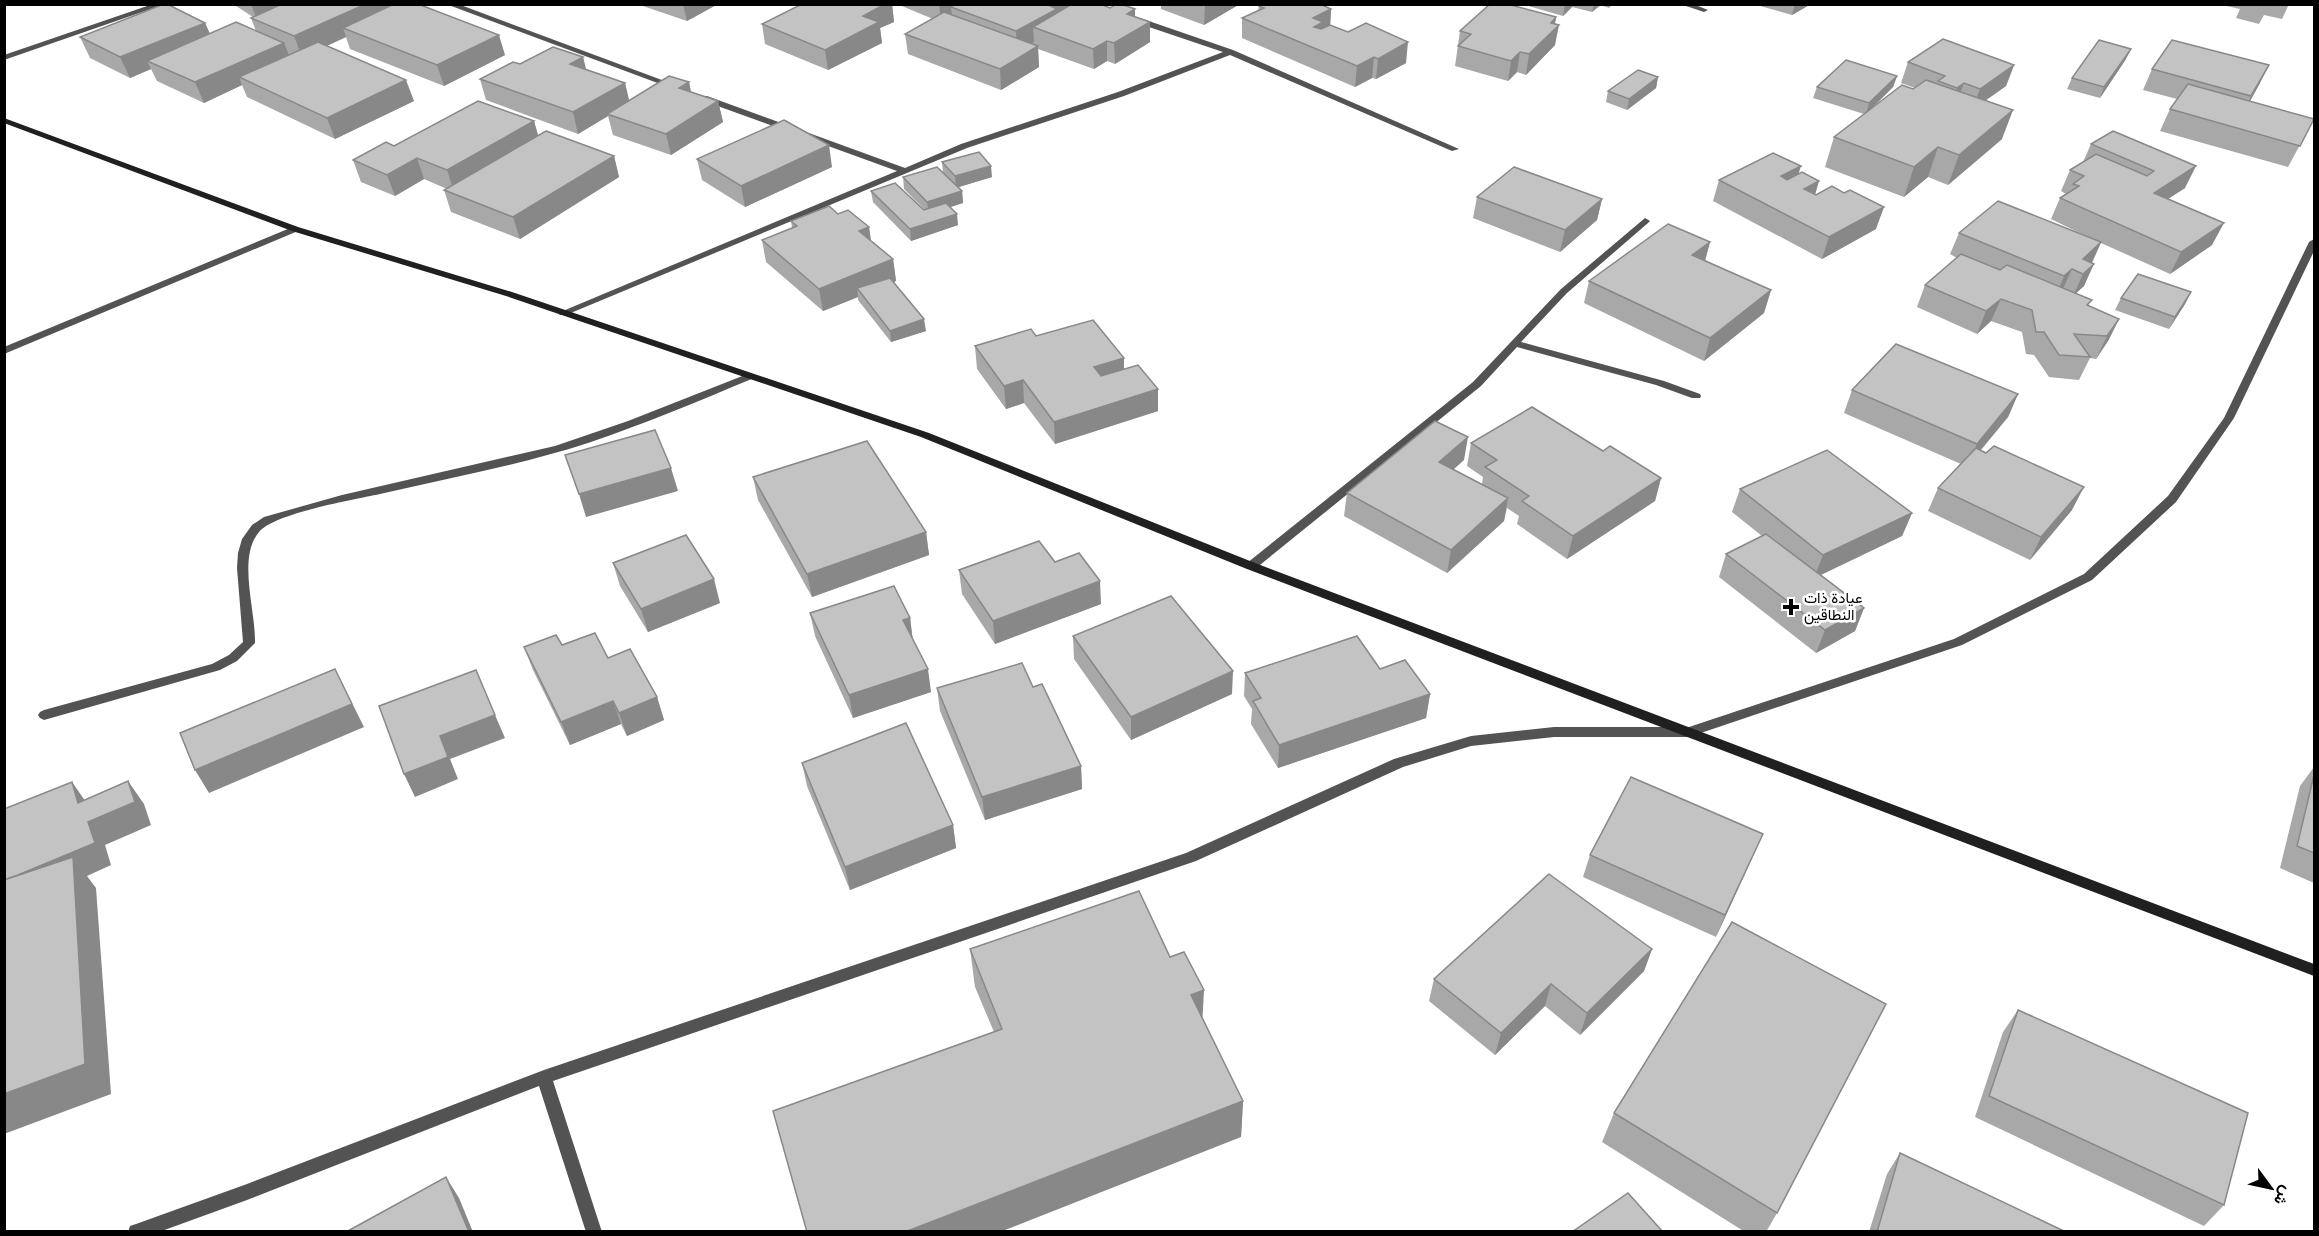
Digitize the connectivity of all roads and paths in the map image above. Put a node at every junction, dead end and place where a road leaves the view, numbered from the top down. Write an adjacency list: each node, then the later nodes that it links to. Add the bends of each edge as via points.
1 (162, 4): 7 (street)
2 (449, 4): 8 (street)
3 (1683, 4): 4 (street)
4 (1704, 10)
5 (1125, 16): 6 (street)
6 (1230, 52): 11 (street); 12 (street)
7 (4, 58)
8 (682, 89)
9 (693, 93): 12 (street)
10 (4, 120): 14 (main road)
11 (1455, 149)
12 (903, 170): 16 (street)
13 (1645, 221): 17 (street, via 1564,291)
14 (295, 229): 16 (main road); 18 (street)
15 (2314, 242): 23 (street, via 2229,418 2172,500 2088,577 1958,642)
16 (563, 313): 19 (main road)
17 (1516, 344): 20 (street); 21 (street, via 1478,384)
18 (4, 351)
19 (750, 376): 21 (main road, via 925,435); 22 (street, via 622,429 557,449 283,514 256,528 246,543 242,582 249,643 233,657 216,667)
20 (1696, 396)
21 (1251, 566): 23 (main road)
22 (44, 714)
23 (1689, 732): 24 (main road); 25 (street, via 1554,732 1471,741 1399,763 1191,857)
24 (2314, 970)
25 (544, 1077): 26 (street); 27 (street)
26 (136, 1232)
27 (594, 1232)

